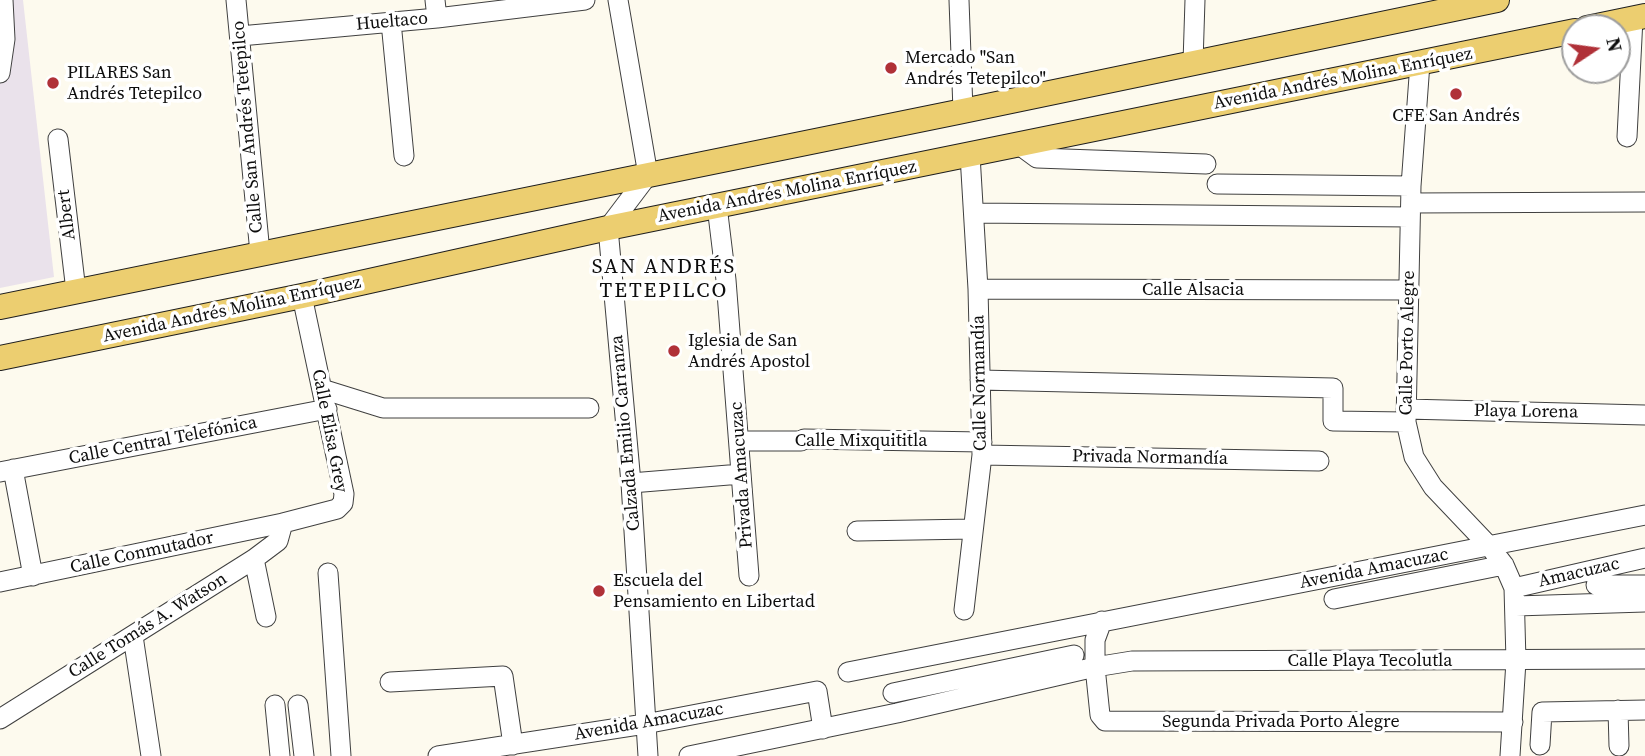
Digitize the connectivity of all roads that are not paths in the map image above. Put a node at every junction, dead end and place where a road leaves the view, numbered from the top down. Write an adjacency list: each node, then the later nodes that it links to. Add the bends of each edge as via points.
1 (236, 0): 13 (street, Calle San Andrés Tetepilco)
2 (585, 0): 8 (street, Hueltaco)
3 (618, 0): 24 (street)
4 (959, 0): 17 (street)
5 (1195, 0): 14 (street)
6 (1497, 0): 9 (main road)
7 (3, 8): 16 (street)
8 (436, 9): 11 (street, Hueltaco)
9 (1410, 9): 14 (main road)
10 (1639, 17): 18 (street)
11 (391, 22): 13 (street, Hueltaco); 22 (street)
12 (1561, 34): 15 (main road, Avenida Andrés Molina Enríquez)
13 (240, 36): 31 (street, Calle San Andrés Tetepilco)
14 (1193, 63): 17 (main road)
15 (1420, 63): 20 (main road, Avenida Andrés Molina Enríquez); 26 (street, Calle Porto Alegre)
16 (0, 73)
17 (963, 111): 24 (main road)
18 (1627, 137)
19 (58, 138): 34 (street, Albert)
20 (1018, 144): 21 (main road, Avenida Andrés Molina Enríquez); 23 (street, via 1037,159)
21 (970, 155): 28 (main road, Avenida Andrés Molina Enríquez); 29 (street, Calle Normandía)
22 (404, 156)
23 (1206, 164)
24 (648, 175): 30 (street); 31 (main road)
25 (1217, 184): 26 (street)
26 (1411, 202): 27 (street); 29 (street); 33 (street, Calle Porto Alegre)
27 (1645, 202)
28 (717, 206): 30 (main road, Avenida Andrés Molina Enríquez); 44 (street, Privada Amacuzac)
29 (974, 213): 32 (street, Calle Normandía)
30 (608, 228): 35 (main road, Avenida Andrés Molina Enríquez); 49 (street, Calzada Emilio Carranza)
31 (260, 253): 34 (main road)
32 (978, 289): 33 (street, Calle Alsacia); 38 (street, Calle Normandía)
33 (1409, 290): 43 (street, Calle Porto Alegre)
34 (76, 291): 36 (main road)
35 (302, 296): 37 (main road, Avenida Andrés Molina Enríquez); 39 (street, Calle Elisa Grey)
36 (0, 307)
37 (0, 358)
38 (980, 380): 43 (street, Playa Lorena, via 1333,388 1334,421); 45 (street, Calle Normandía)
39 (322, 388): 40 (street, via 383,408); 41 (street, Calle Elisa Grey)
40 (589, 408)
41 (327, 410): 47 (street, Calle Central Telefónica); 51 (street, Calle Elisa Grey, via 343,503 327,513)
42 (1645, 415): 43 (street, Playa Lorena)
43 (1406, 416): 54 (street, Calle Porto Alegre, via 1414,457 1433,487)
44 (739, 441): 45 (street, Calle Mixquititla, via 804,439); 48 (street, Privada Amacuzac)
45 (982, 448): 46 (street, Privada Normandía); 52 (street, Calle Normandía)
46 (1318, 461)
47 (6, 471): 59 (street)
48 (741, 474): 49 (street); 60 (street, Privada Amacuzac)
49 (631, 483): 88 (street, Calzada Emilio Carranza)
50 (1645, 515): 54 (street, Avenida Amacuzac)
51 (283, 523): 56 (street, Calle Tomás A. Watson, via 278,541); 59 (street, Calle Conmutador)
52 (973, 529): 53 (street); 67 (street, Calle Normandía)
53 (857, 531)
54 (1490, 547): 57 (street, Calle Porto Alegre); 69 (street, Avenida Amacuzac)
55 (1645, 558): 64 (street, Amacuzac)
56 (254, 559): 68 (street); 70 (street, Calle Tomás A. Watson)
57 (1504, 565): 64 (street, Calle Porto Alegre); 65 (street)
58 (328, 573): 96 (street)
59 (33, 576): 61 (street, Calle Conmutador)
60 (749, 576)
61 (0, 582)
62 (1596, 585): 63 (street)
63 (1645, 585)
64 (1515, 597): 66 (street); 74 (street, Calle Porto Alegre)
65 (1334, 598)
66 (1645, 603)
67 (964, 610)
68 (266, 617)
69 (1102, 621): 71 (street, Avenida Amacuzac); 76 (street, via 1095,640)
70 (134, 636): 86 (street, Calle Tomás A. Watson); 93 (street)
71 (982, 647): 75 (street, Avenida Amacuzac); 79 (street)
72 (1074, 655): 79 (street)
73 (1645, 659): 74 (street, Calle Playa Tecolutla)
74 (1516, 661): 76 (street, Calle Playa Tecolutla, via 1132,661); 87 (street, Calle Porto Alegre)
75 (884, 664): 77 (street, Avenida Amacuzac); 80 (street)
76 (1096, 667): 79 (street); 87 (street, Segunda Privada Porto Alegre, via 1100,715 1105,722)
77 (848, 672)
78 (390, 682): 91 (street, via 503,676)
79 (990, 683): 80 (street); 85 (street)
80 (893, 693): 85 (street)
81 (275, 705): 94 (street)
82 (298, 705): 95 (street)
83 (1618, 710): 84 (street); 90 (street, via 1542,712); 92 (street)
84 (1645, 710)
85 (897, 713): 89 (street)
86 (0, 719)
87 (1513, 722): 100 (street, Calle Porto Alegre)
88 (645, 723): 89 (street, Avenida Amacuzac, via 817,691); 91 (street, Avenida Amacuzac); 98 (street, Calzada Emilio Carranza)
89 (823, 729): 99 (street)
90 (1540, 745)
91 (513, 746): 97 (street, Avenida Amacuzac)
92 (1619, 746)
93 (151, 756)
94 (280, 756)
95 (304, 756)
96 (341, 756)
97 (438, 756)
98 (648, 756)
99 (689, 756)
100 (1510, 756)

